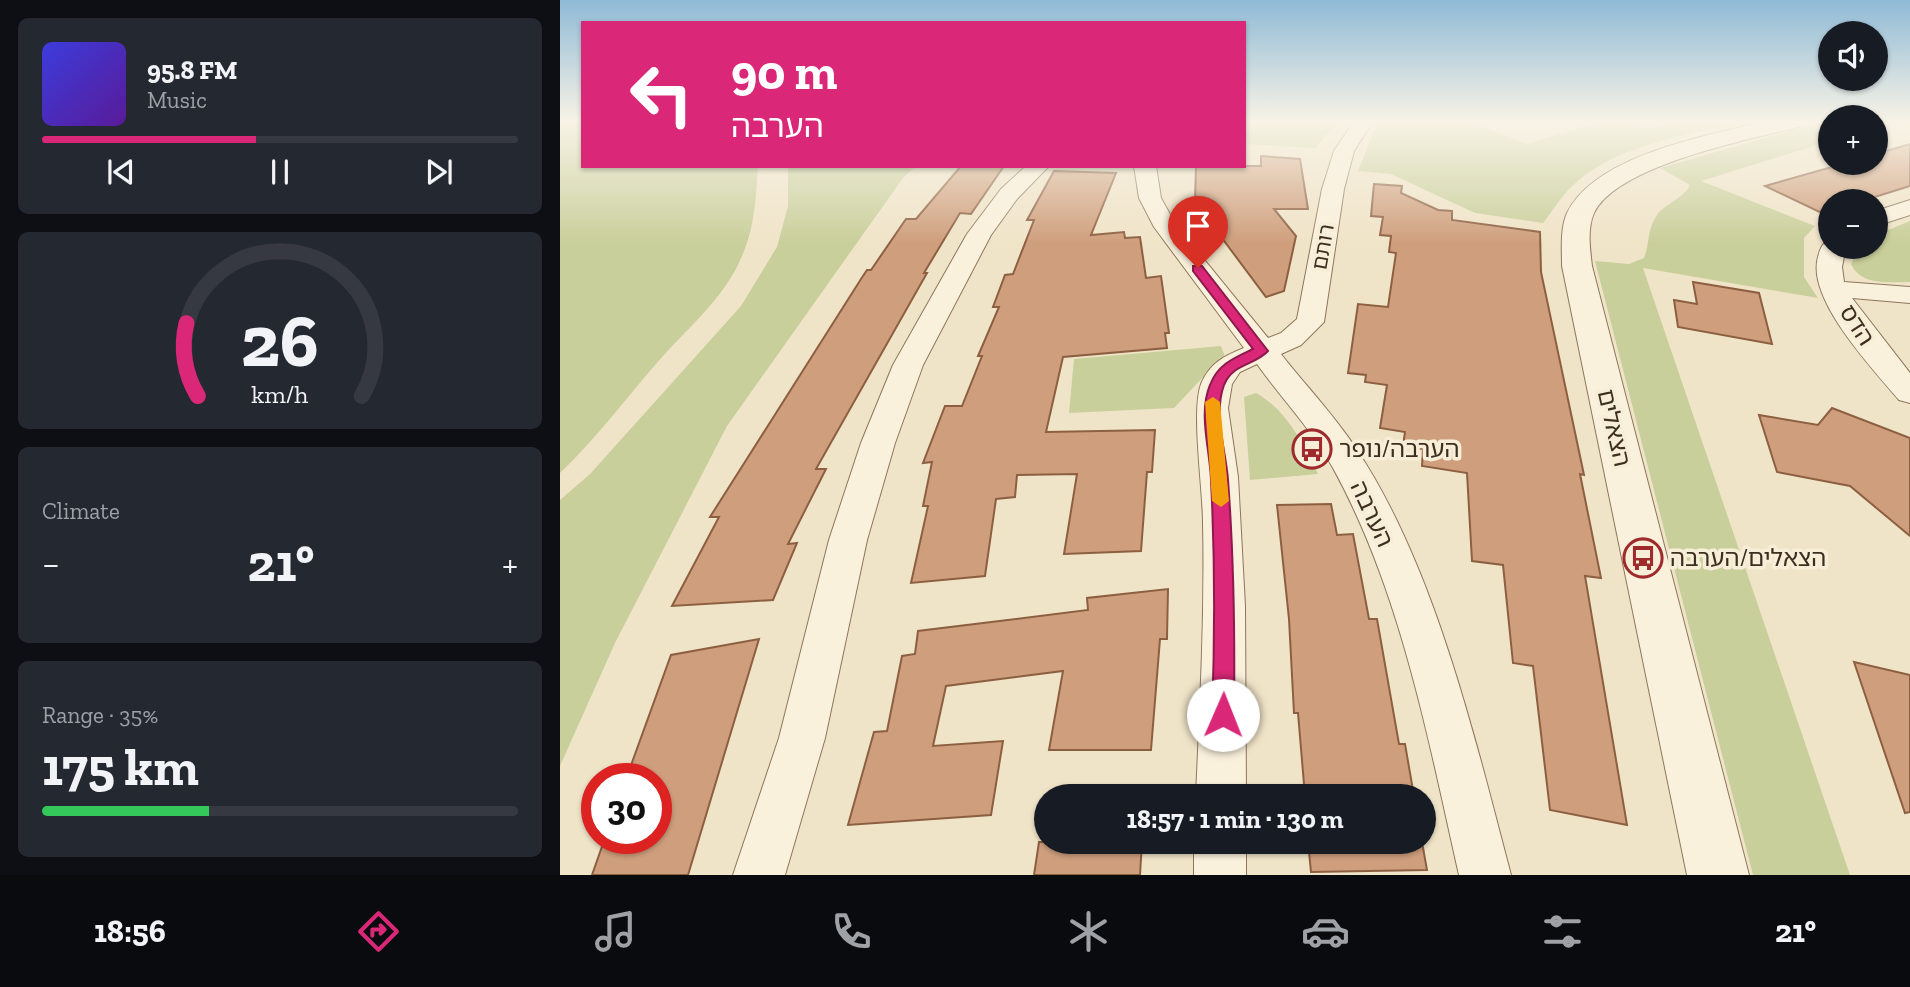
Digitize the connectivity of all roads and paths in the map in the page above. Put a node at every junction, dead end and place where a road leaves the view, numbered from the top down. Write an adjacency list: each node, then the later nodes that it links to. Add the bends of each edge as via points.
1 (1341, 162): 10 (street, רותם, via 1310,322 1291,339)
2 (1653, 162): 17 (street, הצאלים, via 1622,173 1595,192 1581,210 1575,234 1577,266)
3 (1037, 168): 14 (street, via 1009,194 979,234 903,378 848,540 802,738)
4 (1145, 168): 10 (street, הערבה, via 1150,198 1166,227)
5 (1910, 207): 6 (street)
6 (1888, 215)
7 (1831, 259): 8 (street, הדס, via 1829,275)
8 (1835, 289): 9 (street); 11 (street, הדס, via 1870,347)
9 (1910, 295)
10 (1261, 351): 12 (street, רותם, via 1229,365 1217,384 1212,408 1226,606); 16 (street, הערבה, via 1345,458 1379,522 1415,617)
11 (1910, 393)
12 (1222, 784)
13 (1220, 854): 15 (street)
14 (759, 875)
15 (1220, 875)
16 (1485, 875)
17 (1718, 875)

